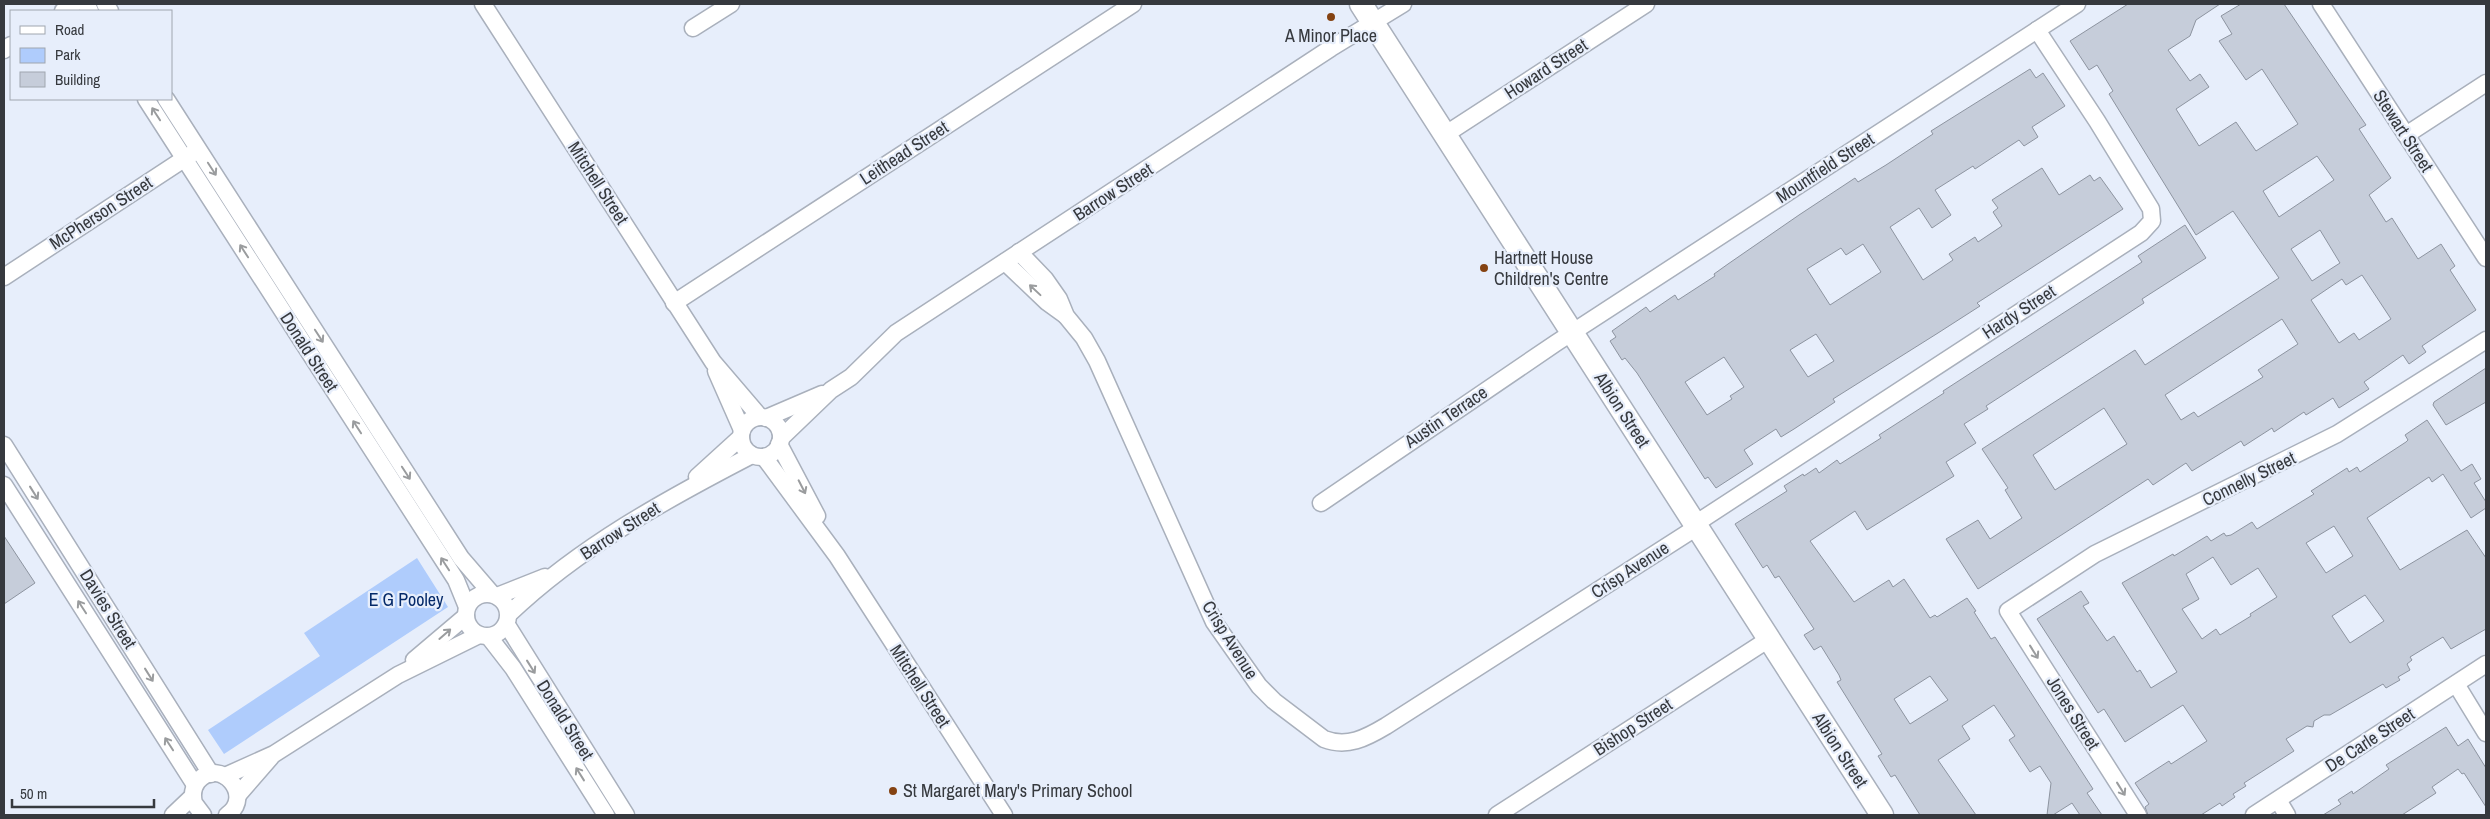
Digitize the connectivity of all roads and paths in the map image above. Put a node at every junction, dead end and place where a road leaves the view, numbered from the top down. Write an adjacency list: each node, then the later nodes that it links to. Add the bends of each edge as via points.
1 (483, 4): 23 (street, Mitchell Street)
2 (731, 4): 9 (street)
3 (1133, 4): 23 (street, Leithead Street)
4 (1361, 4): 10 (street, Albion Street)
5 (1403, 4): 10 (street, Barrow Street)
6 (1646, 4): 15 (street, Howard Street)
7 (2077, 4): 11 (street, Mountfield Street)
8 (2321, 4): 16 (street, Stewart Street)
9 (694, 28)
10 (1365, 28): 15 (street, Albion Street); 19 (street, Barrow Street)
11 (2037, 30): 25 (street, Mountfield Street); 37 (street, Hardy Street, via 2151,209 2152,221 2141,233)
12 (2486, 83): 16 (street)
13 (147, 100): 18 (street, Donald Street, one-way to 13)
14 (167, 100): 17 (street, Donald Street)
15 (1446, 134): 25 (street, Albion Street)
16 (2406, 135): 20 (street, Stewart Street)
17 (199, 149): 18 (street, McPherson Street); 42 (street, Donald Street, one-way to 42, via 461,558)
18 (185, 158): 22 (street, McPherson Street); 43 (street, Donald Street, one-way to 18, via 456,580)
19 (1019, 252): 21 (street, Barrow Street); 24 (street, Crisp Avenue, via 1045,279)
20 (2486, 258)
21 (1005, 262): 24 (street, Crisp Avenue, one-way to 21); 28 (street, Barrow Street, via 896,333 851,377)
22 (4, 277)
23 (674, 303): 27 (street, Mitchell Street)
24 (1066, 316): 37 (street, Crisp Avenue, via 1084,338 1110,386 1199,590 1231,648 1247,672 1274,701 1334,743 1367,737 1386,726)
25 (1572, 333): 36 (street, Austin Terrace); 37 (street, Albion Street)
26 (2486, 340): 44 (street, Connelly Street, via 2337,434 2095,554)
27 (713, 362): 29 (street, Mitchell Street); 30 (street, Mitchell Street)
28 (831, 390): 29 (street, Barrow Street); 31 (street, Barrow Street)
29 (763, 417): 30 (street, via 749,421); 31 (street, via 775,423)
30 (742, 434): 33 (street, via 744,448); 35 (street, Barrow Street)
31 (780, 442): 33 (street, via 773,453); 38 (street, Mitchell Street, one-way to 38)
32 (4, 445): 39 (street, Davies Street, one-way to 39)
33 (758, 456): 35 (street, Barrow Street); 38 (street, Mitchell Street)
34 (4, 485): 41 (street, Davies Street)
35 (687, 488): 40 (street, Barrow Street)
36 (1321, 503)
37 (1696, 525): 47 (street, Albion Street)
38 (838, 556): 61 (street, Mitchell Street)
39 (83, 571): 41 (street); 53 (street, Davies Street, one-way to 53)
40 (554, 574): 42 (street, Barrow Street); 45 (street, Barrow Street)
41 (66, 583): 54 (street, Davies Street, one-way to 41)
42 (494, 595): 43 (street, via 474,598); 45 (street, via 505,604)
43 (466, 611): 46 (street, via 469,627); 49 (street, one-way to 43)
44 (2008, 611): 64 (street, Jones Street, one-way to 64)
45 (508, 619): 46 (street, via 496,635); 60 (street, Donald Street, one-way to 60)
46 (484, 636): 49 (street); 59 (street, Donald Street, one-way to 46, via 513,668)
47 (1769, 639): 62 (street, Bishop Street); 63 (street, Albion Street)
48 (2486, 664): 50 (street, De Carle Street)
49 (398, 675): 52 (street)
50 (2456, 684): 51 (street); 55 (street, De Carle Street)
51 (2486, 733)
52 (274, 754): 53 (street); 56 (street)
53 (218, 775): 54 (street, via 205,776); 56 (street, Davies Street, via 234,784)
54 (194, 791): 57 (street); 58 (street, Davies Street, via 196,808)
55 (2278, 800): 65 (street, De Carle Street); 66 (street)
56 (235, 808)
57 (173, 815)
58 (203, 815)
59 (606, 815)
60 (626, 815)
61 (1004, 815)
62 (1497, 815)
63 (1882, 815)
64 (2138, 815)
65 (2254, 815)
66 (2287, 815)

